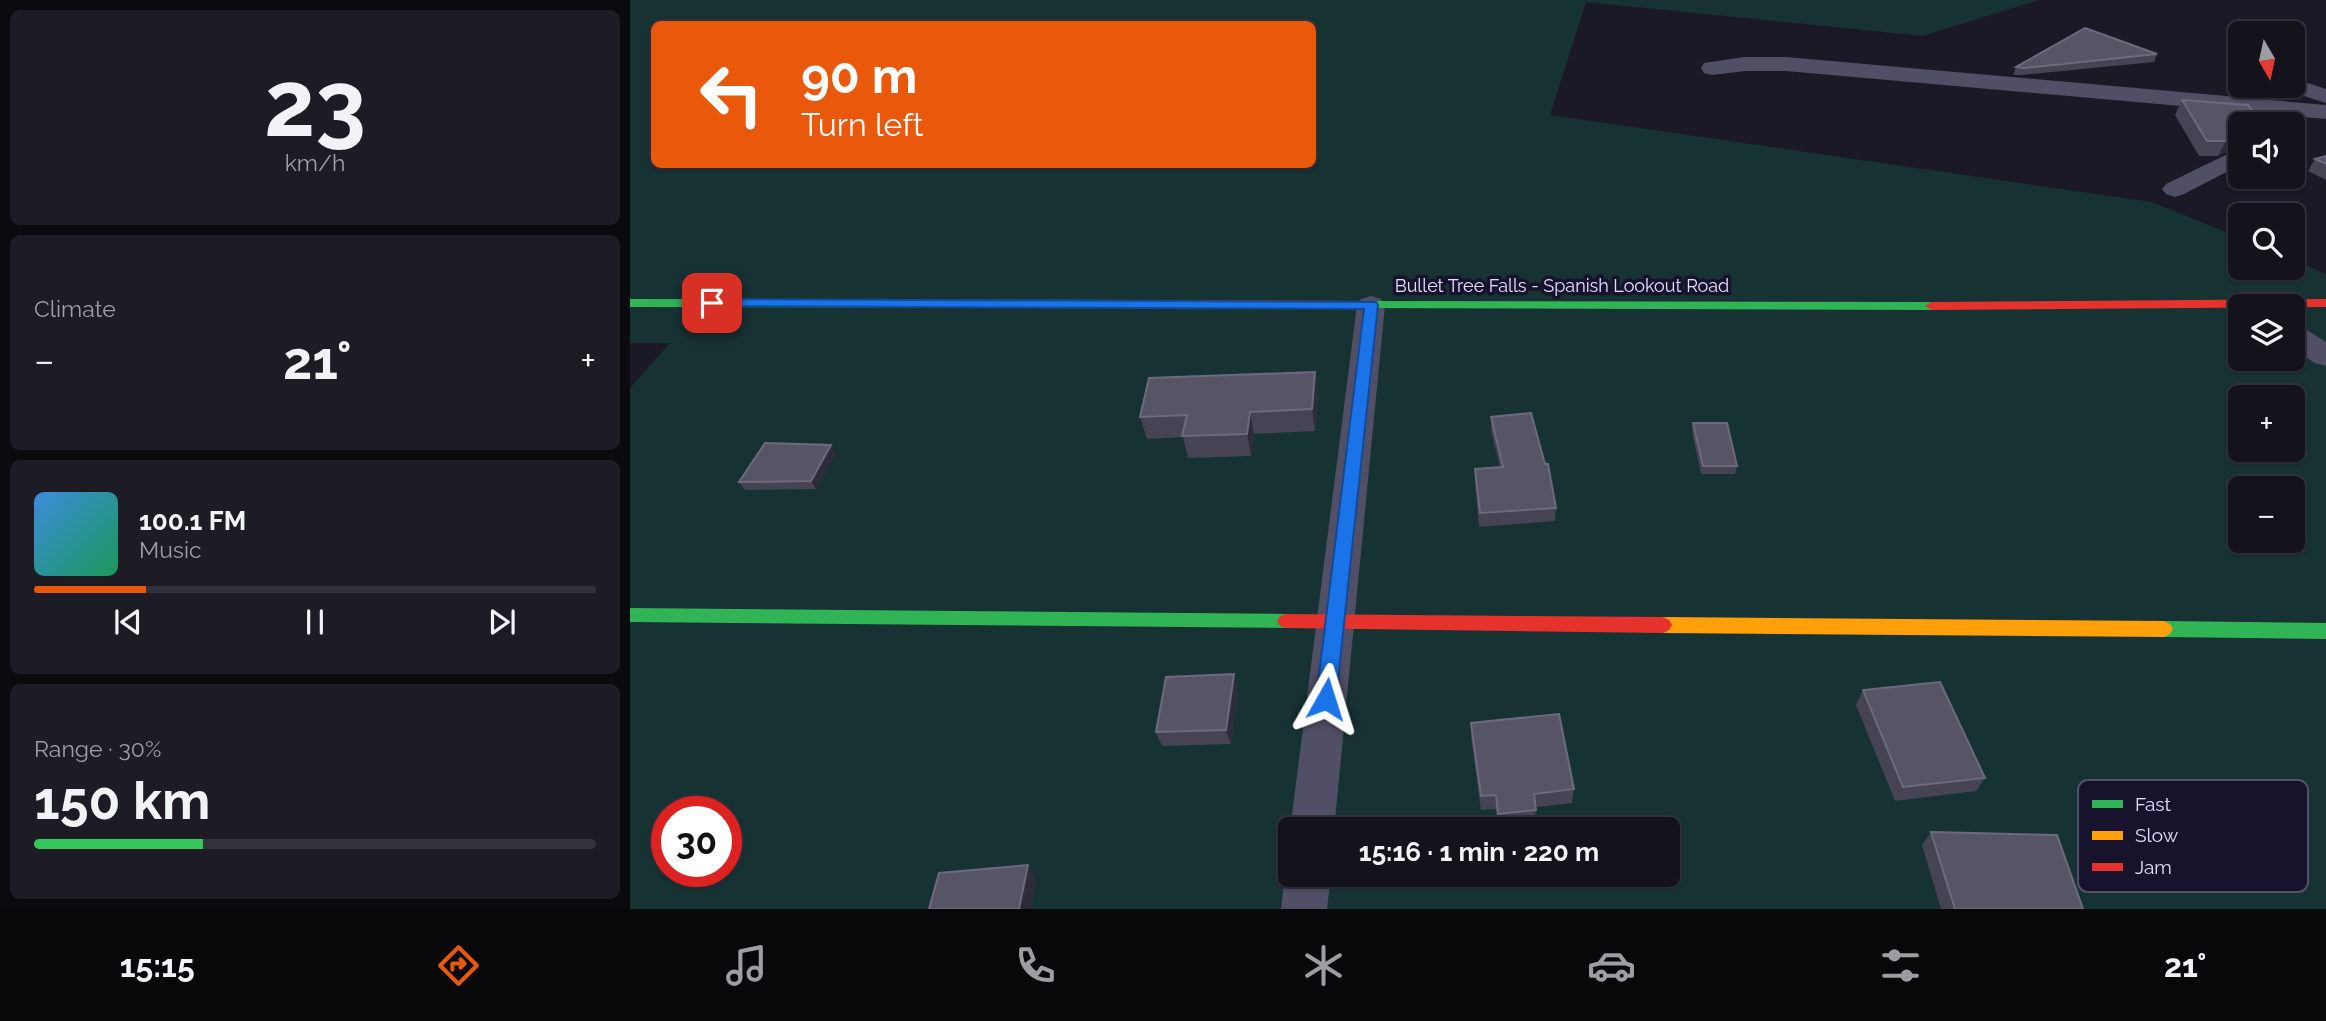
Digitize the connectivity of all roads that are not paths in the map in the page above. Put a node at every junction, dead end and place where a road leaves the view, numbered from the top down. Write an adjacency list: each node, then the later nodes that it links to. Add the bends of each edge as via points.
1 (1712, 68): 3 (street, via 1786,64)
2 (2305, 94): 3 (street)
3 (2325, 107): 4 (street)
4 (2305, 120)
5 (2228, 161): 6 (street)
6 (2175, 189)
7 (630, 303): 11 (main road, Bullet Tree Falls - Spanish Lookout Road)
8 (2305, 303): 9 (main road, Bullet Tree Falls - Spanish Lookout Road)
9 (2326, 303)
10 (2228, 304): 11 (main road, Bullet Tree Falls - Spanish Lookout Road)
11 (1371, 305): 15 (street)
12 (2305, 342): 13 (street)
13 (2326, 356)
14 (630, 615): 15 (main road)
15 (1334, 621): 16 (main road); 17 (street)
16 (2326, 631)
17 (1313, 817)
18 (1307, 887): 19 (street)
19 (1304, 909)

